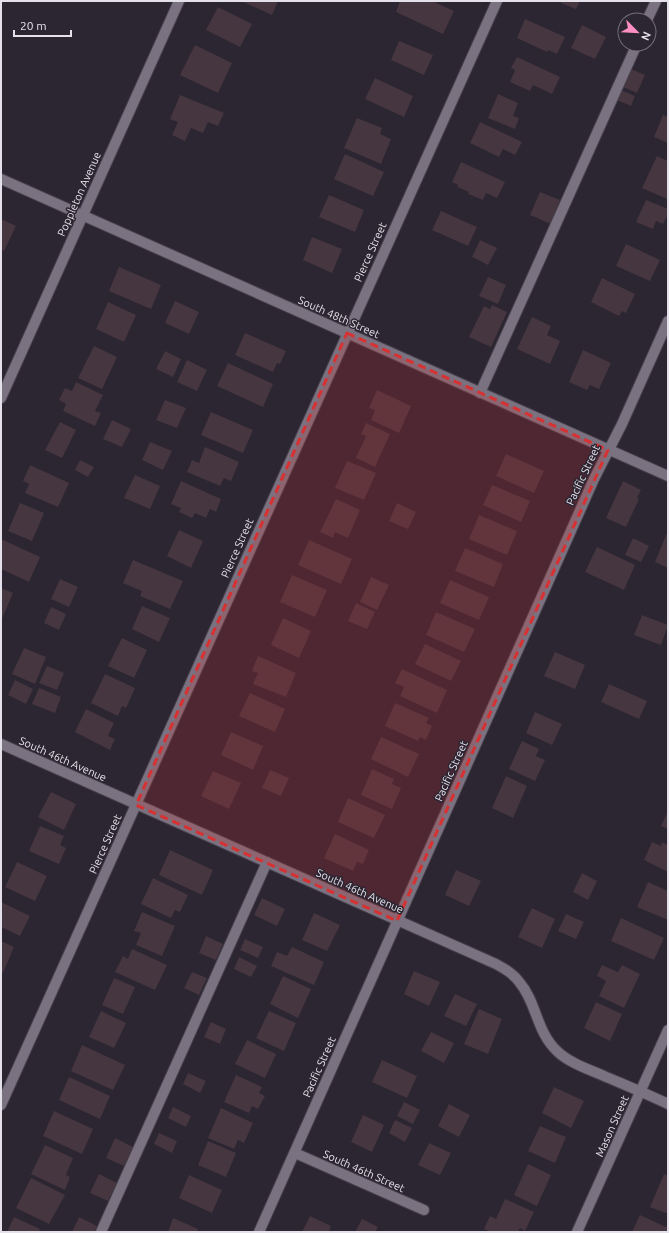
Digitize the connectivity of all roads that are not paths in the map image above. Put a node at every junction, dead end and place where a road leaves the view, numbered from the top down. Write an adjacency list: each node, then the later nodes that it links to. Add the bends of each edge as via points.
1 (179, 1): 7 (street, Poppleton Avenue)
2 (497, 1): 9 (street, Pierce Street)
3 (656, 1): 4 (street)
4 (651, 12)
5 (633, 52): 10 (street)
6 (1, 179): 7 (street, South 48th Street)
7 (82, 216): 9 (street, South 48th Street); 11 (street, Poppleton Avenue)
8 (668, 321): 12 (street, Pacific Street)
9 (347, 334): 10 (street, South 48th Street); 15 (street, Pierce Street)
10 (480, 393): 12 (street, South 48th Street)
11 (1, 398)
12 (608, 450): 13 (street, South 48th Street); 17 (street, Pacific Street)
13 (668, 476)
14 (1, 744): 15 (street, South 46th Avenue)
15 (136, 805): 16 (street, South 46th Avenue); 21 (street, Pierce Street)
16 (267, 862): 17 (street, South 46th Avenue); 24 (street)
17 (397, 921): 19 (street, South 46th Avenue, via 508,971 520,983 545,1037 558,1052 574,1063); 22 (street, Pacific Street)
18 (668, 1030): 19 (street, Mason Street)
19 (640, 1092): 20 (street, South 46th Avenue); 26 (street, Mason Street)
20 (668, 1104)
21 (1, 1105)
22 (295, 1153): 23 (street, South 46th Street); 25 (street, Pacific Street)
23 (424, 1210)
24 (101, 1232)
25 (259, 1232)
26 (577, 1232)

